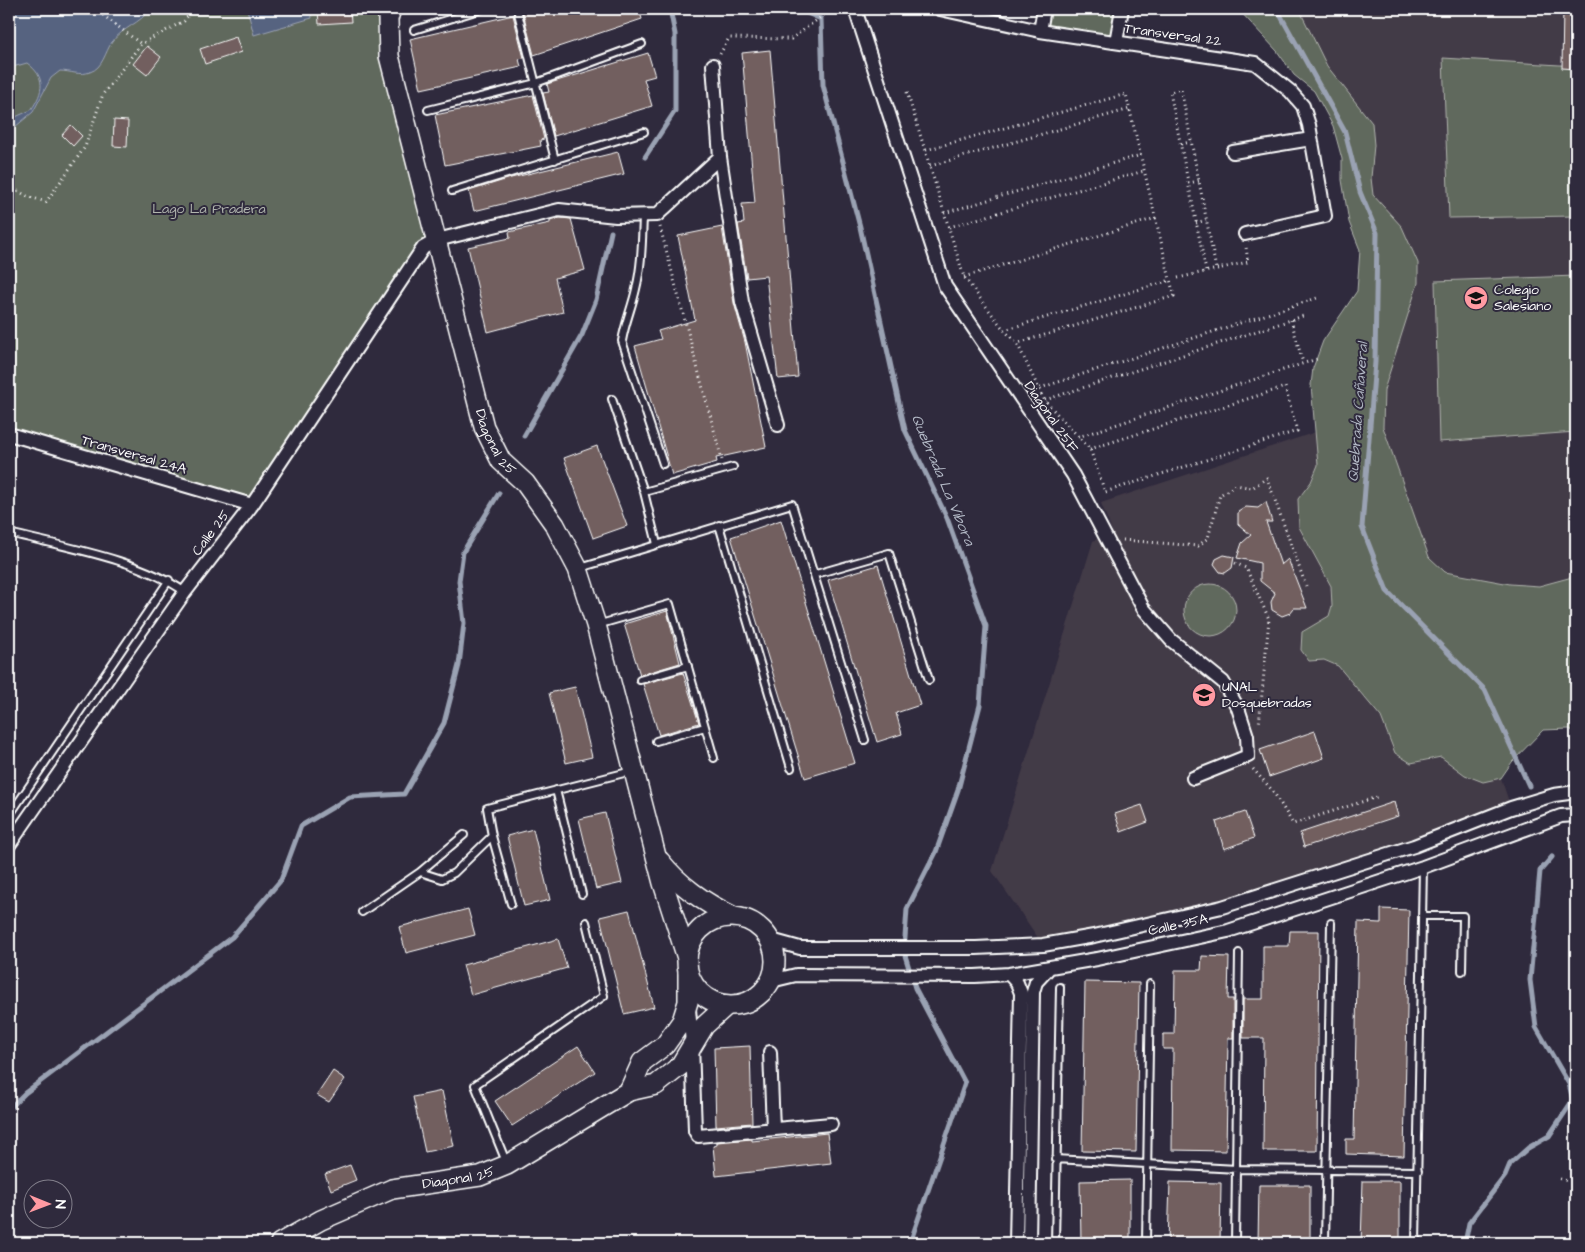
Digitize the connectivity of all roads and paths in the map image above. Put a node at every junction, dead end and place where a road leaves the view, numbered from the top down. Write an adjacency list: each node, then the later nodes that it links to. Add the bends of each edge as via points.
1 (95, 9): 14 (path)
2 (193, 9): 14 (path, via 184,21)
3 (392, 9): 44 (street, Diagonal 25, via 388,18 389,56)
4 (482, 9): 11 (lane)
5 (517, 9): 17 (lane)
6 (832, 9): 16 (path, via 791,39 729,38)
7 (855, 9): 71 (street, Diagonal 25F, via 945,286 1068,467)
8 (947, 9): 12 (street, Transversal 22)
9 (1044, 9): 12 (street)
10 (1122, 9): 13 (street)
11 (414, 30)
12 (1040, 31): 13 (street, Transversal 22)
13 (1116, 42): 22 (street, Transversal 22, via 1255,63 1303,106)
14 (141, 44): 34 (path, via 103,94 85,147 46,202)
15 (642, 44): 17 (lane)
16 (713, 65): 28 (street)
17 (536, 83): 20 (lane); 29 (lane)
18 (907, 92): 25 (path)
19 (1130, 109): 25 (path, via 1126,94); 27 (path); 30 (path)
20 (428, 110)
21 (644, 132): 29 (lane)
22 (1311, 139): 26 (street); 43 (street, via 1326,216)
23 (1191, 142): 24 (path); 24 (path, via 1181,90 1170,92); 32 (path)
24 (1180, 144): 33 (path)
25 (926, 150): 30 (path)
26 (1233, 152)
27 (1141, 155): 31 (path); 36 (path)
28 (720, 157): 37 (street); 60 (street, via 742,302)
29 (555, 160): 35 (lane)
30 (930, 166): 36 (path)
31 (1144, 171): 39 (path); 42 (path)
32 (1199, 181): 33 (path); 40 (path)
33 (1188, 183): 41 (path)
34 (9, 186)
35 (452, 191)
36 (944, 213): 42 (path)
37 (657, 215): 38 (street); 64 (path)
38 (643, 216): 44 (street, via 559,210); 65 (lane, via 636,290 622,341)
39 (1156, 218): 47 (path); 49 (path)
40 (1206, 220): 41 (path); 45 (path)
41 (1196, 222): 46 (path)
42 (948, 227): 47 (path)
43 (1245, 234): 45 (path, via 1248,262)
44 (437, 240): 68 (street, Calle 25, via 423,248); 74 (street, Diagonal 25, via 484,427 508,468 525,483 555,525)
45 (1216, 269): 46 (path)
46 (1206, 271): 48 (path)
47 (964, 277): 53 (path)
48 (1178, 278)
49 (1171, 280): 53 (path); 54 (path, via 1174,296)
50 (1317, 298): 57 (path)
51 (1303, 316): 52 (path)
52 (1291, 320): 56 (path); 59 (path)
53 (1004, 330): 54 (path)
54 (1017, 343): 57 (path)
55 (1317, 359): 56 (path)
56 (1304, 363): 62 (path)
57 (1040, 388): 59 (path)
58 (612, 399): 67 (lane)
59 (1044, 400): 62 (path)
60 (778, 425)
61 (9, 434): 68 (street, Transversal 24A)
62 (1077, 437): 63 (path)
63 (1090, 449): 63 (path, via 1105,492 1297,431 1285,387)
64 (722, 460)
65 (663, 464)
66 (733, 467): 67 (lane)
67 (644, 492): 72 (lane)
68 (252, 505): 78 (street, Calle 25)
69 (719, 525): 72 (lane); 75 (lane, via 792,504); 89 (lane)
70 (9, 532): 76 (lane, via 146,569)
71 (1105, 539): 77 (path, via 1198,546 1208,538 1220,495 1236,485 1252,488 1267,478); 87 (street, Diagonal 25F, via 1155,624 1224,682 1238,708)
72 (657, 544): 74 (lane)
73 (1235, 563): 84 (path, via 1246,568 1269,618)
74 (578, 569): 79 (street, Diagonal 25)
75 (816, 574): 82 (lane, via 889,553); 85 (lane)
76 (169, 580): 78 (lane); 96 (lane)
77 (1306, 586)
78 (185, 592): 99 (street, Calle 25)
79 (596, 625): 80 (lane, via 670,604); 90 (street, Diagonal 25)
80 (688, 666): 81 (lane); 83 (lane)
81 (640, 680)
82 (929, 680)
83 (705, 727): 86 (lane); 88 (lane)
84 (1259, 731)
85 (865, 740)
86 (656, 742)
87 (1248, 756): 91 (street); 94 (path, via 1252,767 1273,791 1293,824)
88 (714, 758)
89 (791, 768)
90 (634, 771): 92 (lane); 101 (street, Diagonal 25)
91 (1193, 778)
92 (556, 790): 98 (lane, via 487,808); 104 (lane)
93 (1576, 792): 100 (street, Calle 35A, via 1511,808)
94 (1380, 796)
95 (1576, 815): 102 (street, Calle 35A, via 1561,816)
96 (9, 816)
97 (464, 835): 103 (lane)
98 (492, 836): 103 (lane, via 454,873 442,879); 105 (lane)
99 (9, 846)
100 (1414, 846): 102 (street); 111 (street, Calle 35A, via 1222,907 1043,945 800,948)
101 (656, 855): 107 (street, Diagonal 25, via 689,892); 113 (street, Diagonal 25)
102 (1423, 867): 108 (lane); 114 (street, Calle 35A, via 1228,930)
103 (420, 872): 106 (lane)
104 (582, 894)
105 (511, 904)
106 (362, 912)
107 (732, 916): 111 (street, via 755,923); 113 (street, via 718,918 696,933)
108 (1422, 916): 115 (lane, via 1463,916); 132 (lane)
109 (586, 922): 128 (lane, via 604,996 474,1085)
110 (1331, 923): 131 (lane)
111 (771, 940): 117 (street, via 775,968)
112 (1239, 953): 130 (lane)
113 (687, 964): 120 (street, Diagonal 25); 121 (street, via 693,984 702,994)
114 (1049, 968): 116 (street, Calle 35A); 138 (street, via 1036,982 1033,992)
115 (1462, 971)
116 (1009, 974): 117 (street, Calle 35A, via 796,975); 137 (street, via 1021,994)
117 (771, 981): 121 (street, via 752,1000)
118 (1150, 984): 129 (lane)
119 (1060, 987): 127 (lane)
120 (688, 1002): 122 (street); 124 (street, Diagonal 25, via 682,1021 665,1045 642,1062)
121 (727, 1005): 122 (street, Diagonal 25, via 704,1026)
122 (692, 1044): 124 (street, Diagonal 25, via 680,1066 656,1085); 126 (street, via 695,1131 698,1136)
123 (770, 1052): 126 (street)
124 (629, 1091): 128 (street, Diagonal 25)
125 (831, 1124): 126 (street)
126 (773, 1129)
127 (1055, 1159): 129 (lane); 139 (lane)
128 (507, 1165): 135 (street, Diagonal 25, via 480,1176 392,1189 321,1220)
129 (1147, 1165): 130 (lane); 140 (lane)
130 (1237, 1169): 131 (lane); 141 (lane)
131 (1326, 1169): 132 (lane); 142 (lane)
132 (1418, 1171): 143 (lane)
133 (1560, 1179): 134 (path)
134 (1576, 1182)
135 (303, 1238): 136 (street, Diagonal 25)
136 (280, 1243)
137 (1016, 1243)
138 (1029, 1243)
139 (1055, 1243)
140 (1146, 1243)
141 (1235, 1243)
142 (1325, 1243)
143 (1416, 1243)

